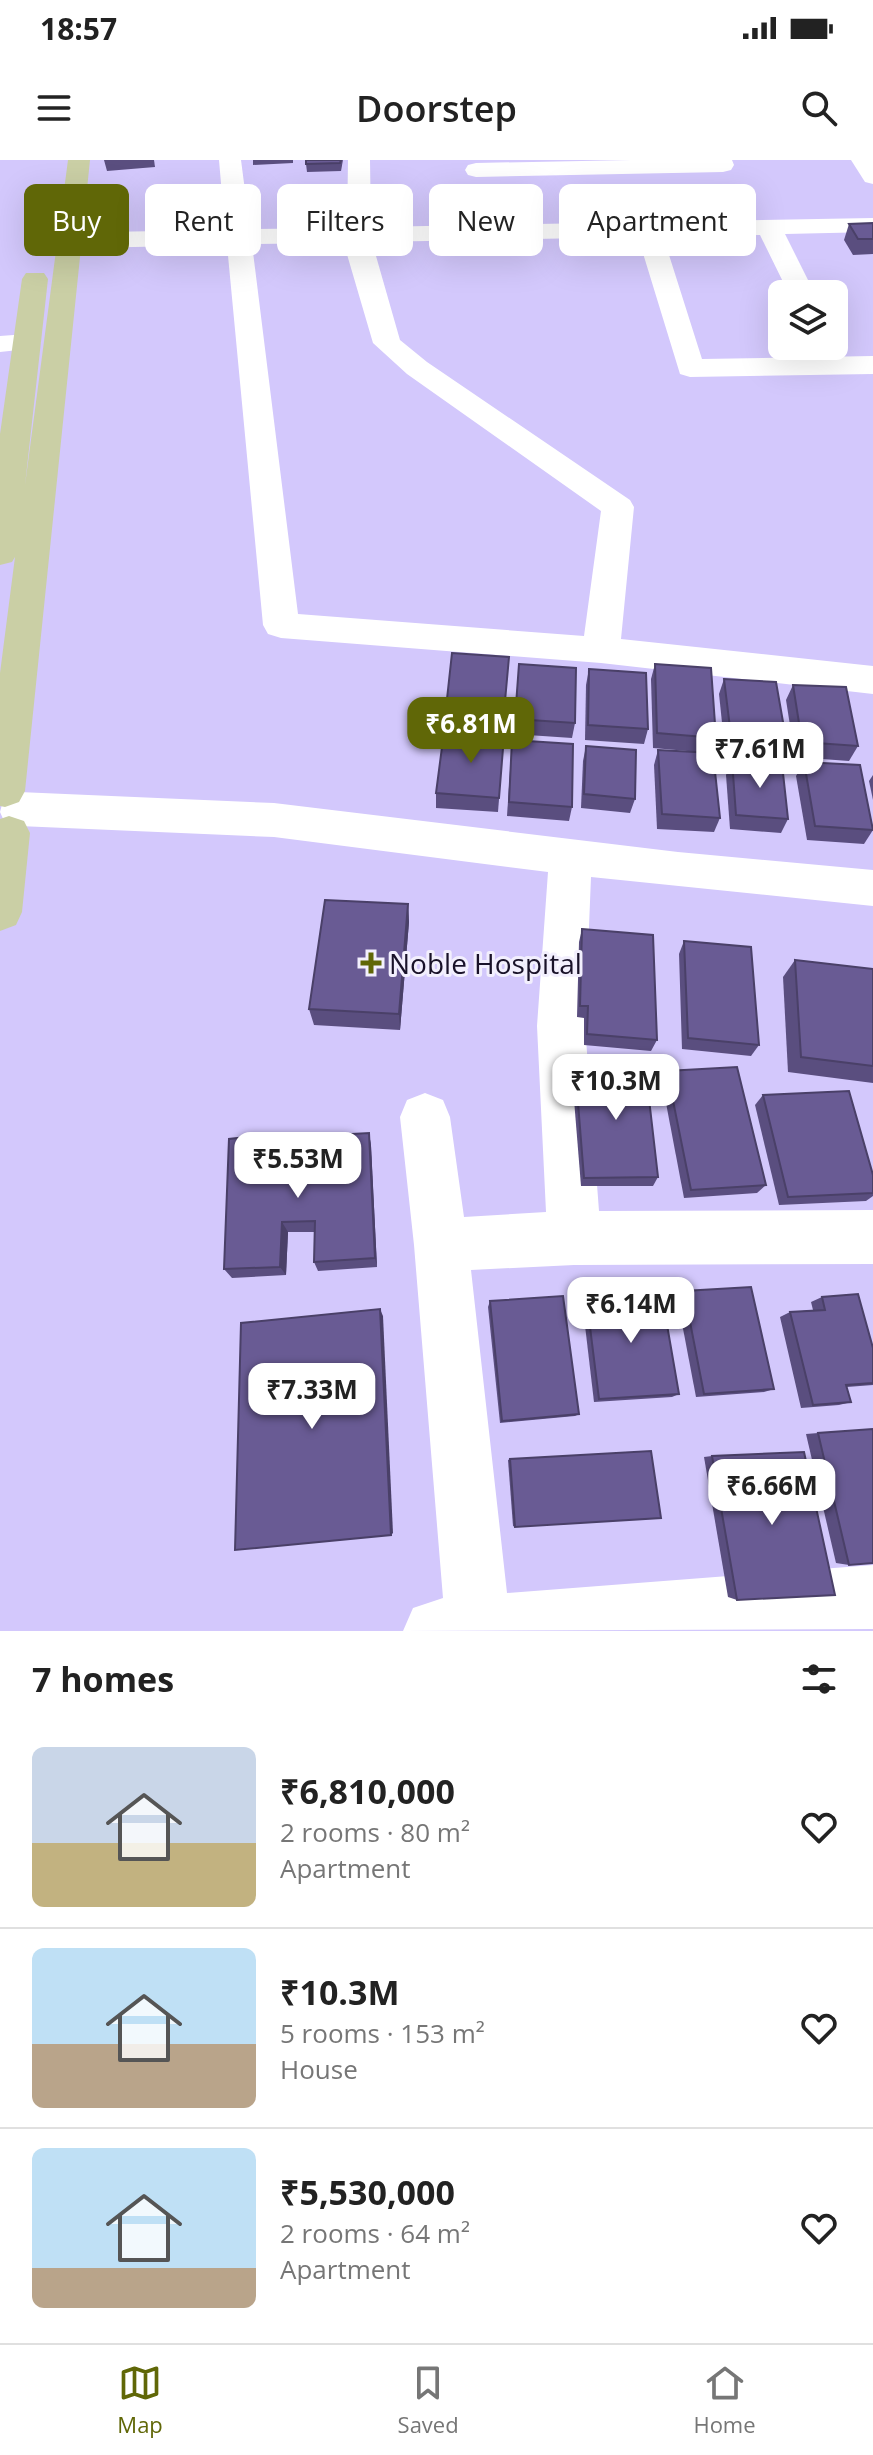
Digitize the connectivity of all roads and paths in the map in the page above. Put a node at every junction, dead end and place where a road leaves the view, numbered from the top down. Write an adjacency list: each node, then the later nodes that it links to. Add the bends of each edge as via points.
1 (79, 160): 8 (main road)
2 (230, 160): 9 (street)
3 (359, 160): 10 (street)
4 (721, 160): 6 (street, via 723,165)
5 (862, 160): 7 (street)
6 (476, 165)
7 (873, 177)
8 (70, 184)
9 (232, 184)
10 (359, 184)
11 (873, 225): 13 (street)
12 (756, 227): 13 (street)
13 (769, 227): 19 (street)
14 (43, 256): 20 (main road)
15 (49, 256): 27 (main road)
16 (240, 256): 25 (street, via 281,625)
17 (361, 256): 25 (street, via 387,343 618,507)
18 (656, 256): 22 (street, via 690,368)
19 (795, 280)
20 (14, 343): 24 (main road)
21 (848, 359): 23 (street)
22 (785, 360)
23 (873, 365)
24 (0, 554)
25 (601, 650): 26 (street)
26 (873, 680)
27 (6, 812): 28 (street, via 274,820); 30 (main road)
28 (570, 857): 29 (street); 33 (street, via 561,1026)
29 (873, 888)
30 (0, 912)
31 (425, 1117): 34 (street)
32 (873, 1237): 33 (street)
33 (574, 1238): 34 (street)
34 (441, 1245): 36 (street)
35 (864, 1609): 36 (street)
36 (457, 1630)

